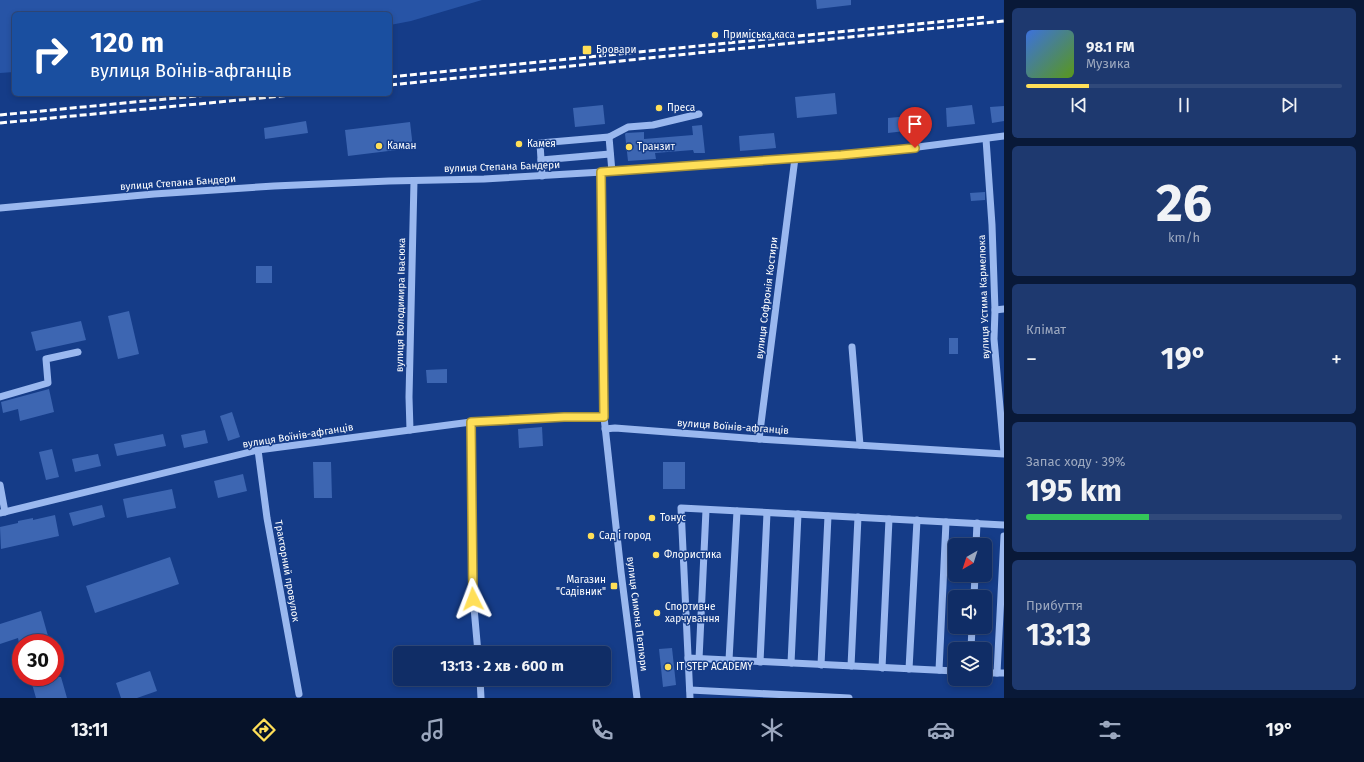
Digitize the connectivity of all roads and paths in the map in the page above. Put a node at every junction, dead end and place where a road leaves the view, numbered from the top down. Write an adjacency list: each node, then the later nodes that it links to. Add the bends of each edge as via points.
1 (699, 114): 3 (street, via 653,125 628,127)
2 (1004, 136): 4 (street, вулиця Степана Бандери)
3 (609, 137): 5 (street); 7 (street, via 540,143)
4 (986, 139): 6 (street, вулиця Степана Бандери, via 887,151); 14 (street, вулиця Устима Кармелюка)
5 (610, 154): 7 (street); 9 (street)
6 (795, 158): 9 (street, вулиця Степана Бандери); 22 (street, вулиця Софронія Костири)
7 (541, 160): 10 (street)
8 (601, 172): 9 (street, вулиця Степана Бандери); 10 (street, вулиця Степана Бандери); 18 (street, вулиця Симона Петлюри)
9 (612, 172)
10 (542, 176): 11 (street, вулиця Степана Бандери)
11 (414, 180): 12 (street, вулиця Степана Бандери, via 211,190); 21 (street, вулиця Володимира Івасюка)
12 (0, 208)
13 (1004, 308): 14 (street)
14 (995, 310): 25 (street, вулиця Устима Кармелюка, via 994,339)
15 (852, 347): 23 (street)
16 (78, 352): 17 (street, via 46,359 48,383)
17 (0, 397)
18 (604, 417): 19 (street, вулиця Воїнів-афганців); 20 (street, вулиця Симона Петлюри)
19 (471, 422): 21 (street, вулиця Воїнів-афганців); 41 (street, via 472,585)
20 (605, 429): 22 (street, вулиця Воїнів-афганців); 58 (street, вулиця Симона Петлюри)
21 (410, 430): 24 (street, вулиця Воїнів-афганців)
22 (759, 440): 23 (street, вулиця Воїнів-афганців)
23 (860, 445): 25 (street, вулиця Воїнів-афганців)
24 (258, 450): 29 (street, вулиця Воїнів-афганців); 55 (street, Тракторний провулок, via 267,518)
25 (1004, 454)
26 (0, 485): 29 (street)
27 (706, 510): 28 (street); 42 (street, via 681,508); 43 (street)
28 (736, 511): 30 (street); 44 (street)
29 (3, 512)
30 (767, 513): 31 (street); 45 (street)
31 (798, 514): 32 (street); 46 (street)
32 (828, 516): 33 (street); 47 (street)
33 (858, 517): 34 (street); 48 (street)
34 (889, 519): 35 (street); 49 (street)
35 (916, 520): 36 (street); 50 (street)
36 (946, 522): 37 (street); 51 (street)
37 (977, 523): 38 (street); 40 (street)
38 (1004, 525)
39 (1004, 536): 53 (street)
40 (976, 538)
41 (477, 646)
42 (688, 658): 43 (street); 56 (street)
43 (699, 659): 44 (street)
44 (730, 660): 45 (street)
45 (760, 662): 46 (street)
46 (791, 663): 47 (street)
47 (821, 665): 48 (street)
48 (851, 666): 49 (street)
49 (882, 668): 50 (street)
50 (909, 669): 51 (street)
51 (939, 670): 52 (street)
52 (948, 671)
53 (1001, 673)
54 (480, 686): 57 (street)
55 (299, 694)
56 (690, 694): 59 (street)
57 (481, 698)
58 (637, 698)
59 (849, 698)

